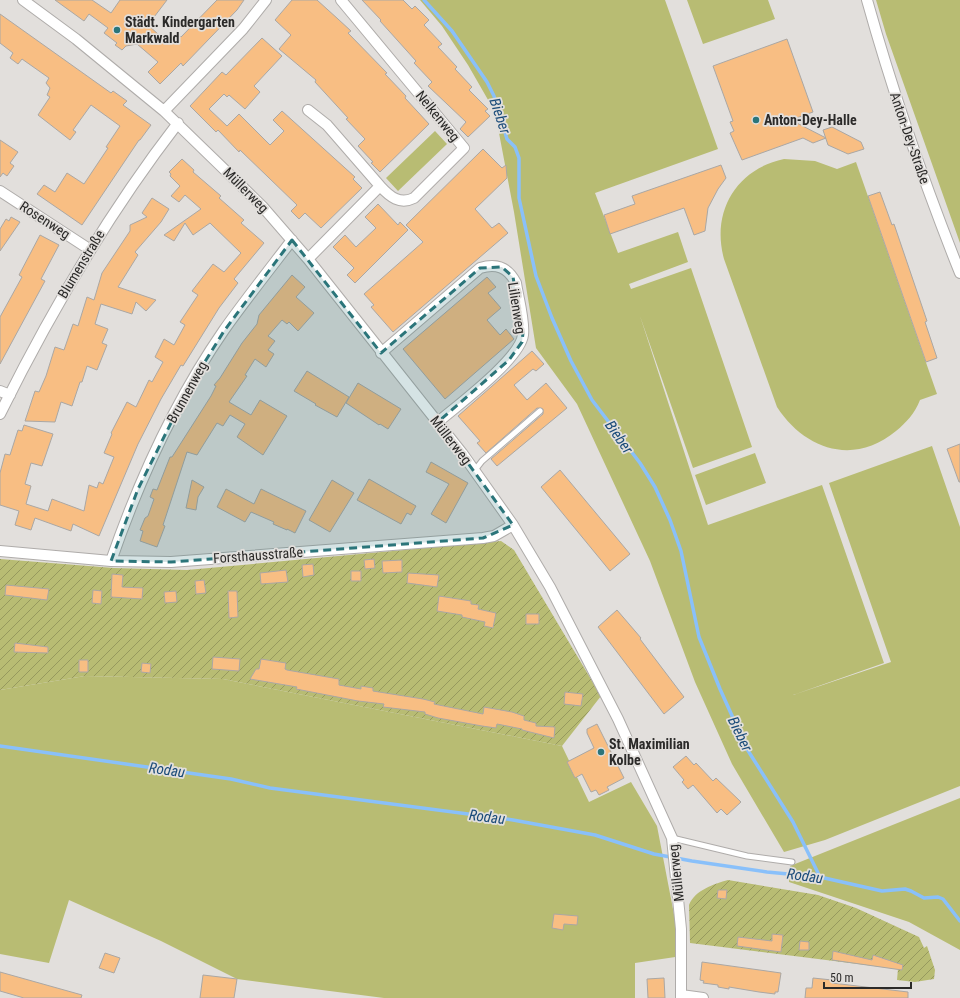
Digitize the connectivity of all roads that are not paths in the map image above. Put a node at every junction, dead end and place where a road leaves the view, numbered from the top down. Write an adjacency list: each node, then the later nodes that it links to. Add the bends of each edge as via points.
1 (23, 0): 6 (street, Müllerweg, via 76,39)
2 (266, 0): 6 (street, via 243,28)
3 (341, 0): 8 (street, Nelkenweg, via 464,148 409,201 392,198)
4 (867, 0): 13 (street, Anton-Dey-Straße, via 895,96)
5 (308, 110): 8 (street, Nelkenweg, via 327,125)
6 (164, 111): 7 (street, Müllerweg)
7 (178, 124): 10 (street, Müllerweg, via 262,206); 11 (street, Blumenstraße, via 131,186)
8 (380, 186): 12 (street)
9 (0, 191): 11 (street, Rosenweg)
10 (292, 240): 12 (street, Müllerweg); 23 (street, Brunnenweg, via 227,326 188,389 138,489)
11 (89, 249): 16 (street, Blumenstraße, via 37,340)
12 (308, 259): 14 (street, Müllerweg)
13 (960, 273)
14 (382, 353): 19 (street, Müllerweg); 19 (street, Lilienweg, via 480,268 502,267 513,277 523,333 522,342 508,360)
15 (0, 391): 16 (street)
16 (10, 395): 18 (street, Blumenstraße)
17 (540, 411): 20 (lane)
18 (0, 414)
19 (438, 422): 20 (street, Müllerweg)
20 (475, 470): 21 (street, Müllerweg)
21 (513, 525): 23 (street, Forsthausstraße, via 494,536 483,538 171,562); 24 (street, Müllerweg, via 547,581 596,674)
22 (0, 552): 23 (street, Forsthausstraße)
23 (111, 561)
24 (672, 838): 25 (lane, via 747,856); 26 (street, Müllerweg, via 681,929)
25 (792, 862)
26 (681, 996): 27 (street)
27 (703, 998)

